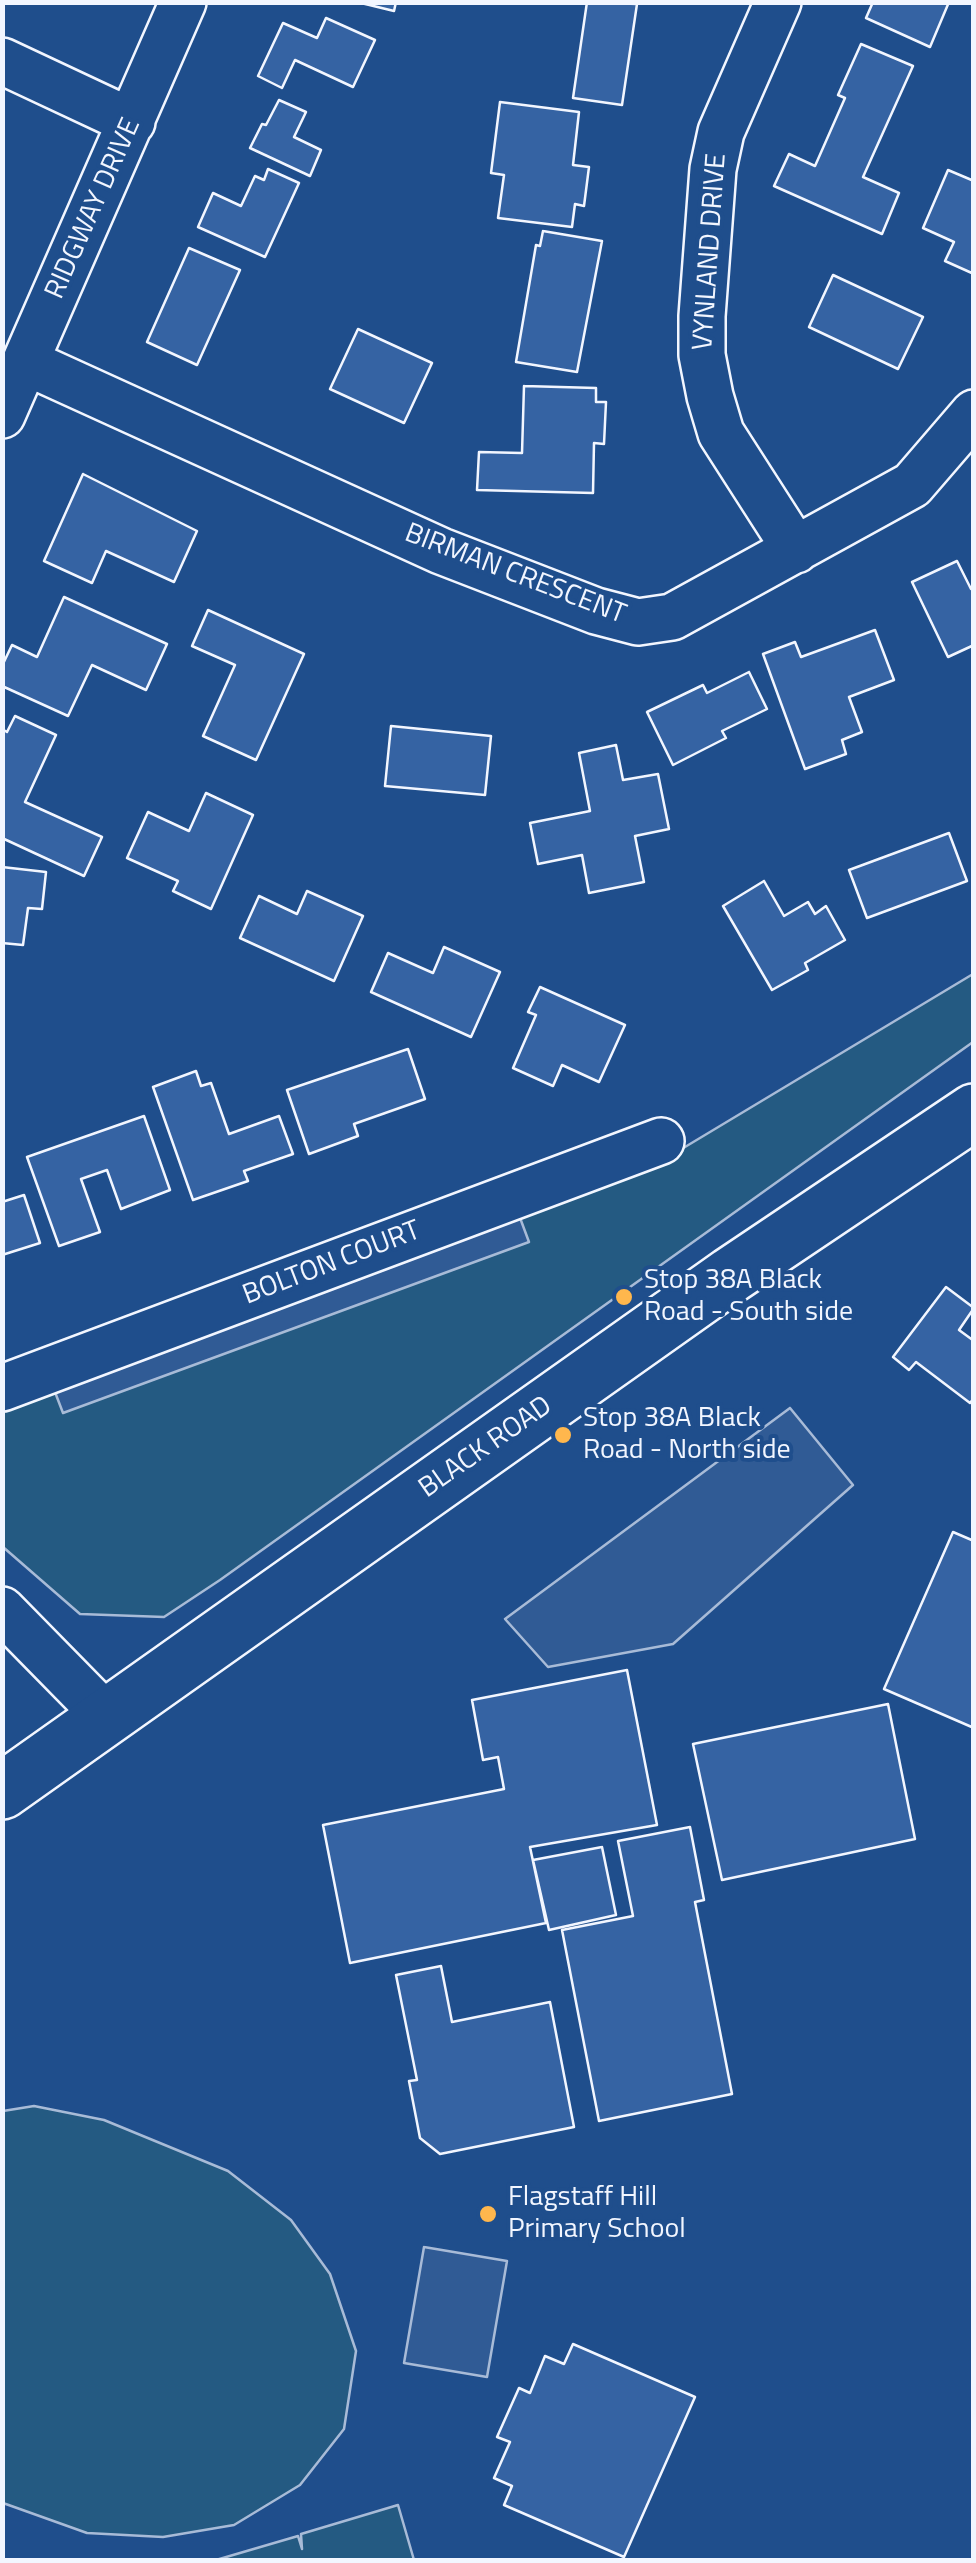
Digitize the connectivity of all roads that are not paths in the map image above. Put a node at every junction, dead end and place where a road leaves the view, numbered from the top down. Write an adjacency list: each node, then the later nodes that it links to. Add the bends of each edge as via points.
1 (183, 2): 4 (street, RIDGWAY DRIVE)
2 (778, 2): 8 (street, VYNLAND DRIVE, via 717,150 702,355 721,433)
3 (2, 61): 4 (street)
4 (132, 122): 5 (street, RIDGWAY DRIVE)
5 (26, 362): 7 (street, RIDGWAY DRIVE); 8 (street, BIRMAN CRESCENT, via 441,551 638,622 672,617)
6 (974, 413): 8 (street, BIRMAN CRESCENT, via 912,484)
7 (2, 415)
8 (796, 550)
9 (974, 1112): 13 (main road, BLACK ROAD, via 731,1275)
10 (662, 1141): 11 (street, BOLTON COURT)
11 (2, 1388)
12 (2, 1610): 13 (street)
13 (106, 1716): 14 (main road, BLACK ROAD)
14 (2, 1791)

